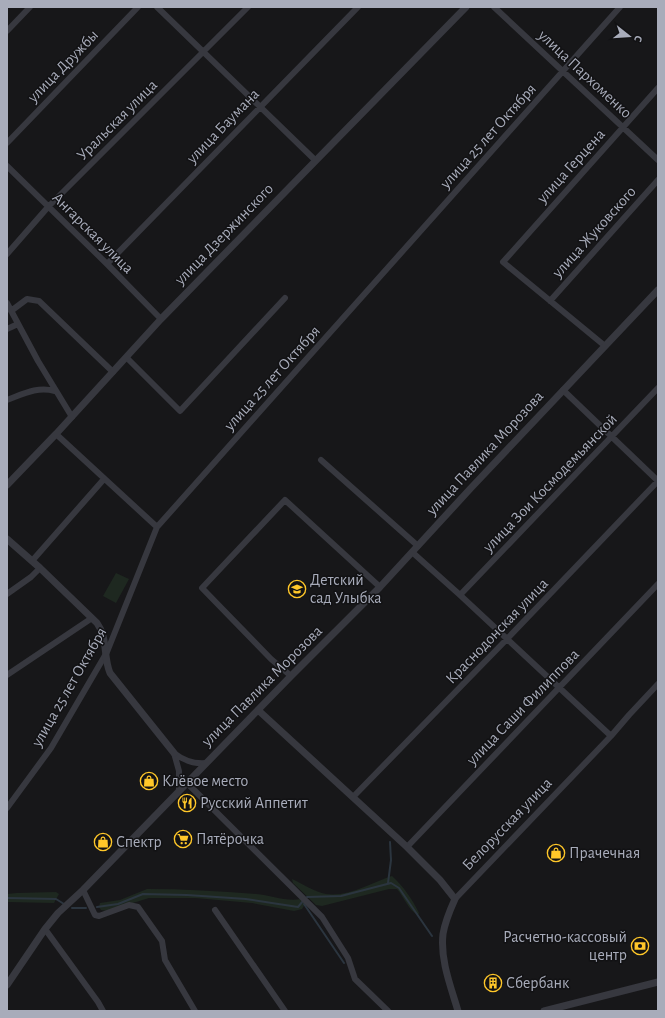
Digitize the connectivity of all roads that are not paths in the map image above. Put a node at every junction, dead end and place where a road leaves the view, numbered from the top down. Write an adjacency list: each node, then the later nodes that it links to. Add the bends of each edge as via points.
1 (30, 7): 9 (street)
2 (138, 7): 15 (street, улица Дружбы)
3 (157, 7): 10 (street)
4 (248, 7): 10 (street, Уральская улица)
5 (358, 7): 13 (street, улица Баумана)
6 (466, 7): 16 (street, улица Дзержинского)
7 (494, 7): 11 (street, улица Пархоменко)
8 (620, 7): 11 (street, улица 25 лет Октября)
9 (7, 31)
10 (204, 52): 13 (street); 20 (street, Уральская улица)
11 (563, 72): 14 (street, улица Пархоменко); 45 (street, улица 25 лет Октября)
12 (658, 88): 14 (street, улица Герцена)
13 (260, 107): 16 (street); 22 (street, улица Баумана)
14 (622, 128): 17 (street, улица Пархоменко); 25 (street, улица Герцена, via 503,262)
15 (7, 143)
16 (315, 160): 28 (street, улица Дзержинского)
17 (658, 160)
18 (7, 166): 20 (street, Ангарская улица)
19 (658, 180): 25 (street, улица Жуковского)
20 (48, 207): 21 (street, Уральская улица); 22 (street, Ангарская улица)
21 (7, 254)
22 (107, 264): 28 (street, Ангарская улица)
23 (658, 290): 31 (street, улица Павлика Морозова)
24 (285, 298): 32 (street, via 180,411)
25 (550, 301): 31 (street)
26 (7, 303): 27 (street)
27 (11, 311): 29 (street); 33 (street, via 27,299 39,300)
28 (161, 319): 32 (street, улица Дзержинского)
29 (18, 324): 30 (street); 36 (street)
30 (7, 329)
31 (605, 346): 35 (street, улица Павлика Морозова)
32 (127, 358): 33 (street, улица Дзержинского)
33 (113, 372): 38 (street, улица Дзержинского)
34 (658, 388): 40 (street, улица Зои Космодемьянской)
35 (563, 390): 40 (street); 47 (street, улица Павлика Морозова)
36 (55, 391): 37 (street, via 47,388 38,389); 38 (street)
37 (7, 400)
38 (72, 417): 39 (street, улица Дзержинского)
39 (56, 434): 42 (street); 44 (street, улица Дзержинского)
40 (612, 436): 43 (street); 54 (street, улица Зои Космодемьянской)
41 (321, 460): 47 (street)
42 (104, 478): 45 (street); 49 (street)
43 (658, 481): 56 (street, Краснодонская улица)
44 (7, 485)
45 (157, 527): 57 (street, улица 25 лет Октября)
46 (7, 539): 49 (street)
47 (418, 546): 48 (street, улица Павлика Морозова)
48 (412, 552): 52 (street, улица Павлика Морозова); 54 (street)
49 (32, 561): 50 (street)
50 (40, 568): 53 (street); 55 (street)
51 (658, 584): 61 (street, улица Саши Филиппова)
52 (380, 587): 59 (street, улица Павлика Морозова); 59 (street, via 285,500 202,588)
53 (7, 594)
54 (460, 595): 56 (street)
55 (92, 618): 57 (street, via 104,636); 58 (street)
56 (507, 639): 61 (street); 68 (street, Краснодонская улица)
57 (107, 652): 64 (street, via 110,672); 69 (street, улица 25 лет Октября, via 51,748)
58 (7, 675)
59 (291, 676): 62 (street, улица Павлика Морозова)
60 (658, 684): 63 (street, Белорусская улица)
61 (559, 687): 63 (street); 70 (street, улица Саши Филиппова)
62 (258, 710): 65 (street, улица Павлика Морозова); 68 (street)
63 (611, 736): 72 (street, Белорусская улица)
64 (174, 753): 65 (street, via 188,761); 67 (street, via 179,771)
65 (206, 763): 66 (street, улица Павлика Морозова)
66 (187, 783): 67 (street, улица Павлика Морозова); 80 (street, via 322,917 348,958 355,979)
67 (179, 791): 71 (street, улица Павлика Морозова)
68 (353, 797): 70 (street)
69 (7, 808)
70 (407, 847): 72 (street)
71 (83, 890): 74 (street, улица Павлика Морозова); 78 (street, via 95,915 99,916 129,905 138,907 162,941 166,960)
72 (455, 899): 81 (street, Белорусская улица, via 444,930 443,947 444,961)
73 (215, 910): 79 (street)
74 (45, 928): 76 (street, улица Павлика Морозова); 77 (street)
75 (658, 982): 82 (street)
76 (7, 985)
77 (103, 1011)
78 (195, 1011)
79 (285, 1011)
80 (388, 1011)
81 (458, 1011)
82 (544, 1011)

